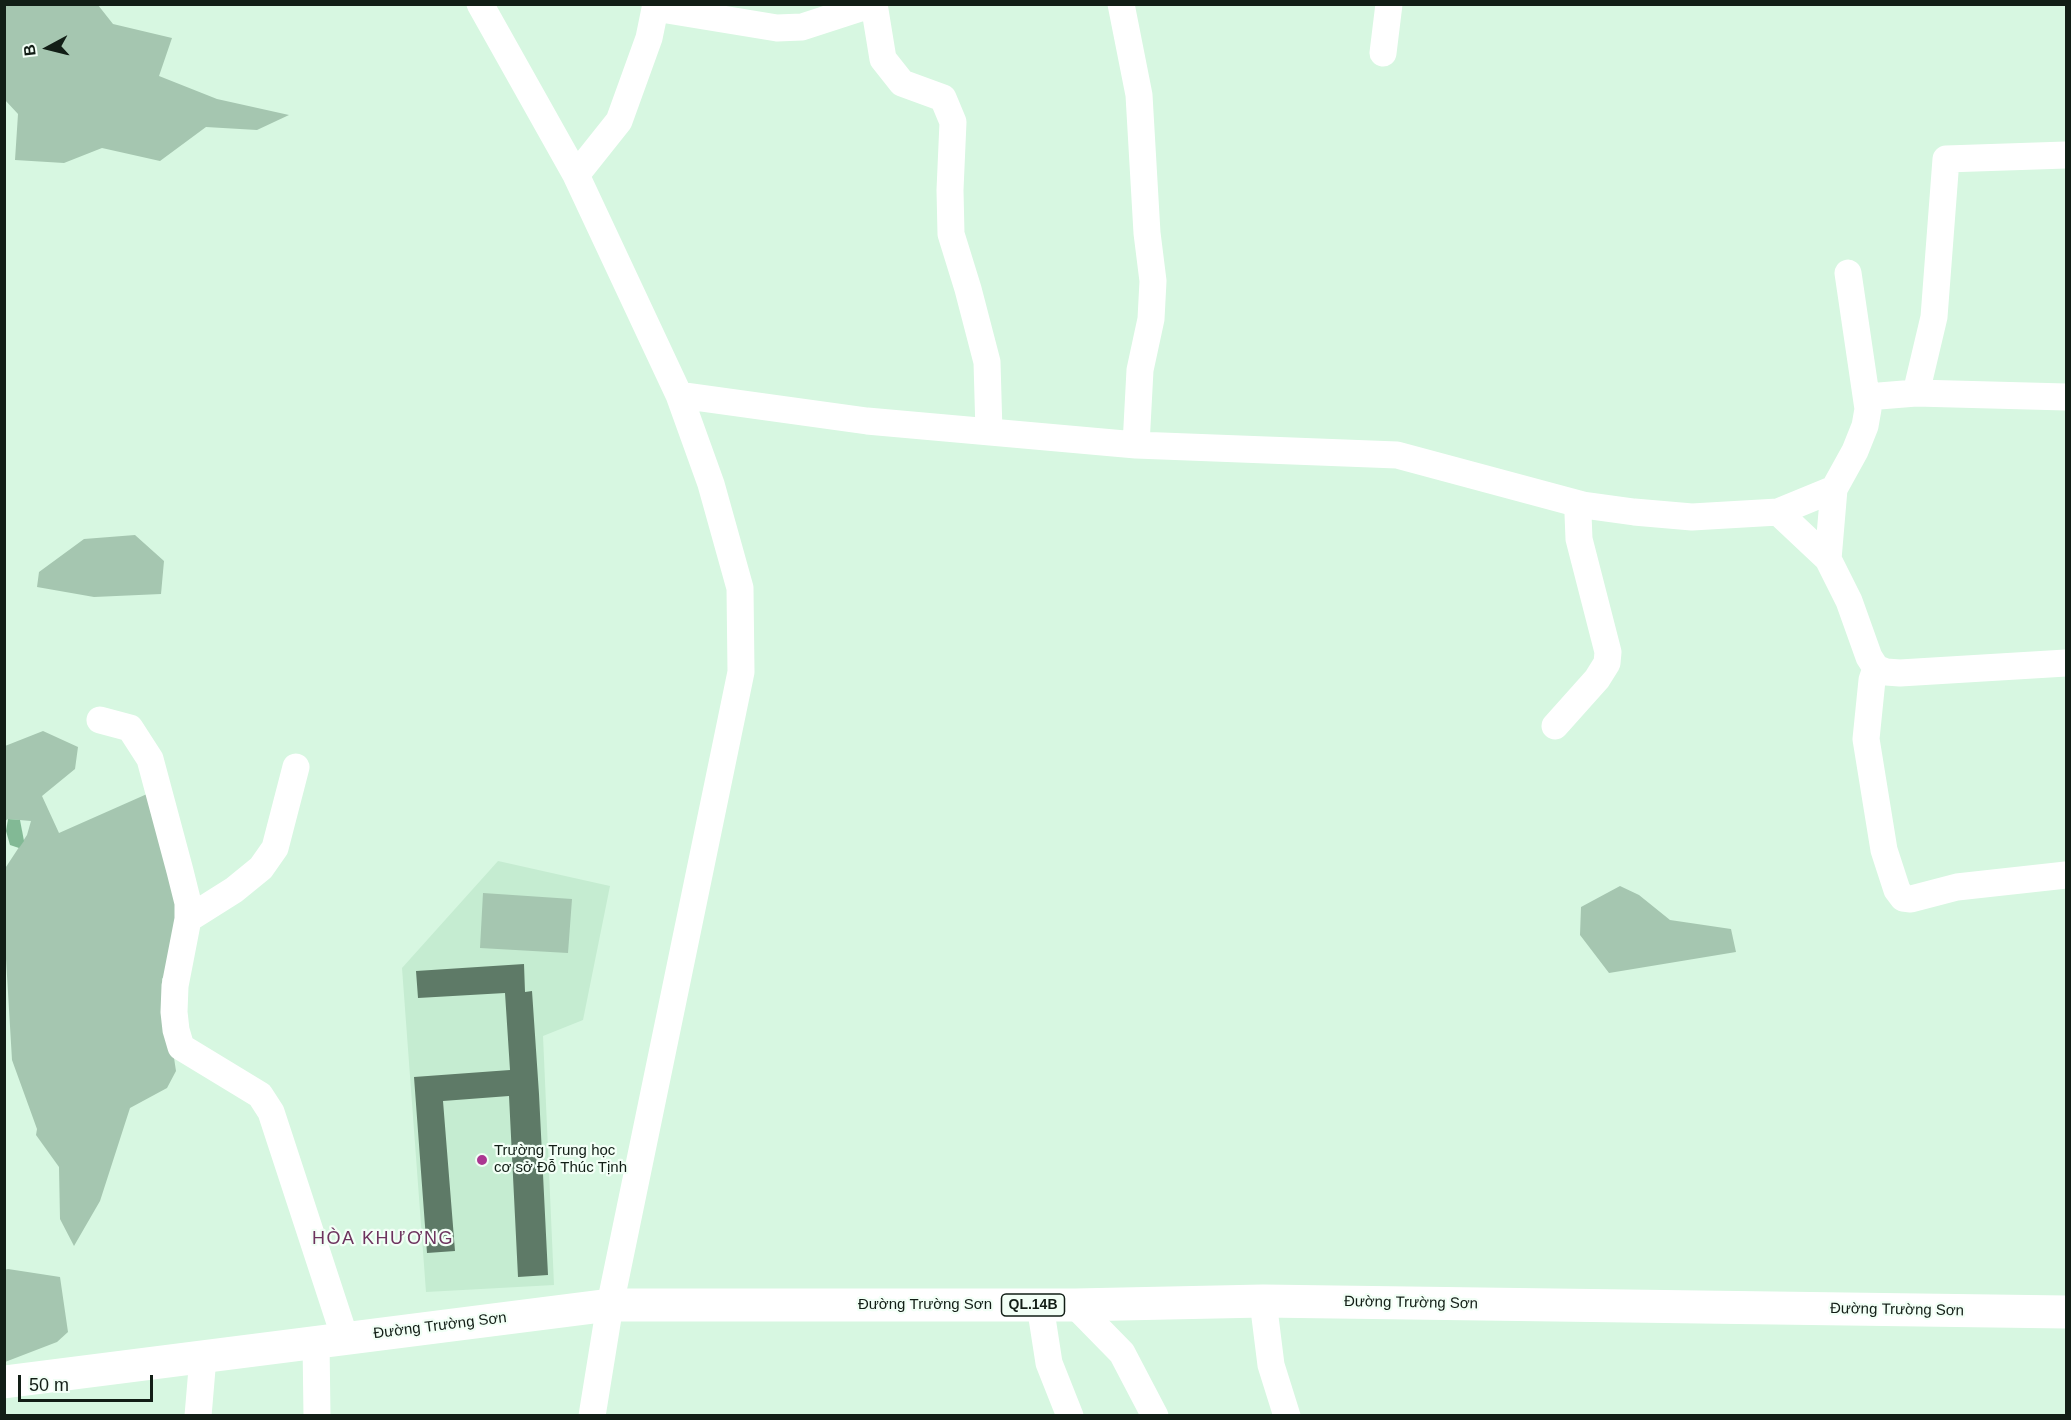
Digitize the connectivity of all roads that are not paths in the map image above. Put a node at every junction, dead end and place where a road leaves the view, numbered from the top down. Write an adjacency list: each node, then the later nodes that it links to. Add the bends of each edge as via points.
1 (480, 4): 8 (street)
2 (874, 4): 5 (street, via 802,27 777,28); 14 (street, via 884,59 902,83 943,98 953,122 951,234 987,362)
3 (1121, 4): 15 (street, via 1139,95 1153,281 1151,319 1140,370)
4 (1389, 4): 6 (street)
5 (655, 6): 8 (street, via 649,38 619,121)
6 (1383, 53)
7 (2067, 155): 10 (street, via 1946,159 1934,317)
8 (576, 175): 11 (street)
9 (1848, 273): 12 (street)
10 (1916, 393): 12 (street); 13 (street)
11 (679, 394): 14 (street, via 867,421); 28 (street, via 711,484 740,588 741,672)
12 (1867, 397): 16 (street, via 1865,426)
13 (2067, 397)
14 (989, 432): 15 (street)
15 (1136, 445): 17 (street, via 1397,455)
16 (1834, 489): 18 (street); 19 (street)
17 (1583, 505): 18 (street, via 1692,517); 23 (street, via 1578,514 1580,539 1608,652 1607,663)
18 (1778, 512): 19 (street)
19 (1828, 559): 21 (street)
20 (2067, 663): 21 (street, via 1900,673)
21 (1876, 668): 25 (street, via 1866,739 1884,850 1903,898 1957,887)
22 (99, 720): 26 (street, via 130,728 150,759 188,903)
23 (1555, 726)
24 (296, 767): 26 (street, via 274,848 261,868)
25 (2067, 875)
26 (188, 919): 32 (street, via 175,986 174,1012 181,1047 260,1095 271,1112)
27 (1263, 1301): 30 (highway, Đường Trường Sơn / QL.14B); 31 (highway, Đường Trường Sơn / QL.14B); 40 (street, via 1271,1365)
28 (610, 1305): 29 (highway, Đường Trường Sơn / QL.14B); 32 (highway, Đường Trường Sơn / QL.14B); 37 (street)
29 (1040, 1305): 30 (highway, Đường Trường Sơn / QL.14B); 38 (street, via 1049,1363)
30 (1075, 1305): 39 (street, via 1122,1353)
31 (2067, 1312)
32 (331, 1340): 33 (highway, Đường Trường Sơn / QL.14B); 36 (street)
33 (203, 1357): 34 (highway, Đường Trường Sơn / QL.14B); 35 (street)
34 (4, 1382)
35 (198, 1416)
36 (317, 1416)
37 (592, 1416)
38 (1070, 1416)
39 (1155, 1416)
40 (1287, 1416)

